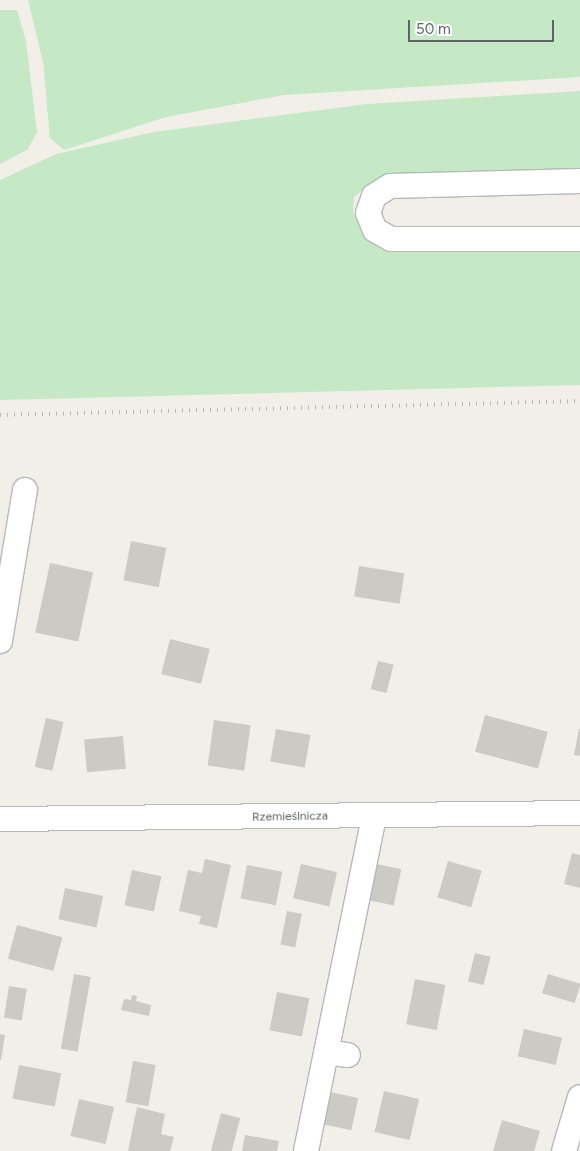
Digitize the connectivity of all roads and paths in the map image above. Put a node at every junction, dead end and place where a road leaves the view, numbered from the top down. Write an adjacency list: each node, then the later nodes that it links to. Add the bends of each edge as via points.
1 (580, 181): 2 (street, via 390,186 374,196 368,213 375,230 391,239)
2 (580, 239)
3 (25, 490): 4 (street)
4 (0, 641)
5 (580, 814): 6 (street, Rzemieślnicza)
6 (374, 816): 7 (street, Rzemieślnicza); 9 (street, via 337,1054)
7 (0, 819)
8 (580, 1098): 10 (street)
9 (306, 1151)
10 (564, 1151)

